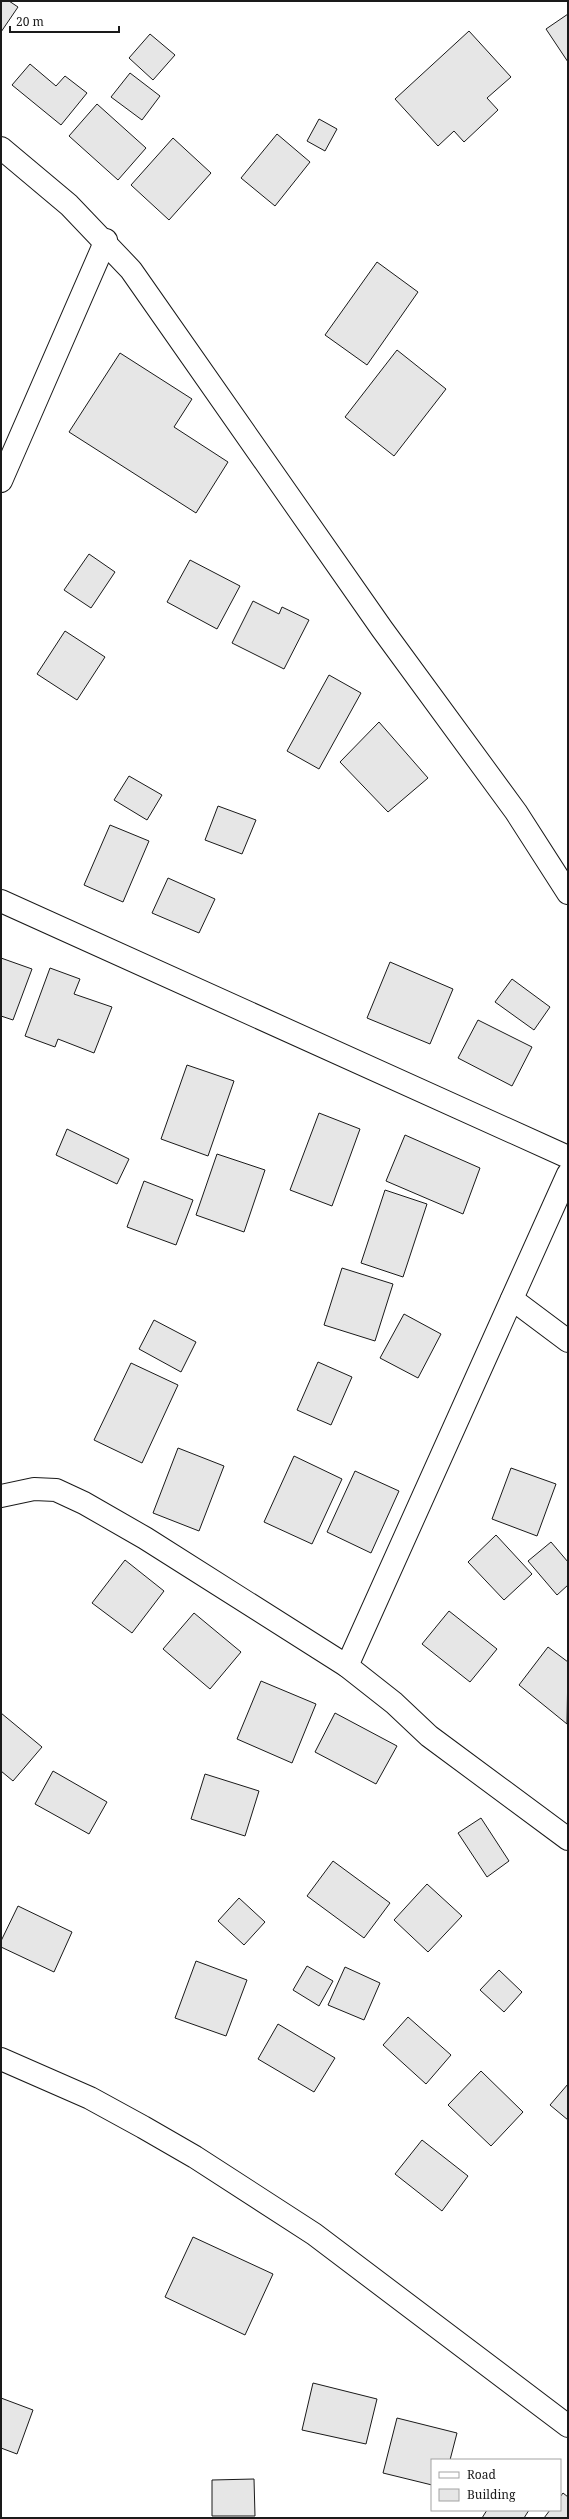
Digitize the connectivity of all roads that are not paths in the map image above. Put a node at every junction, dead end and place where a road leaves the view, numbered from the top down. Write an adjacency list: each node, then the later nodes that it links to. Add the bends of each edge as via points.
1 (1, 148): 2 (street, via 69,204)
2 (106, 240): 3 (street); 4 (street, via 131,270 382,629 516,812)
3 (1, 481)
4 (568, 893)
5 (1, 901): 6 (street)
6 (568, 1157)
7 (568, 1174): 8 (street)
8 (512, 1299): 9 (street); 11 (street)
9 (568, 1341)
10 (1, 1496): 11 (street, via 41,1489 56,1490 84,1503 145,1538)
11 (347, 1666): 12 (street, via 394,1703 429,1736)
12 (568, 1840)
13 (1, 2059): 14 (street, via 90,2098 136,2123 195,2157 314,2234)
14 (568, 2426)

